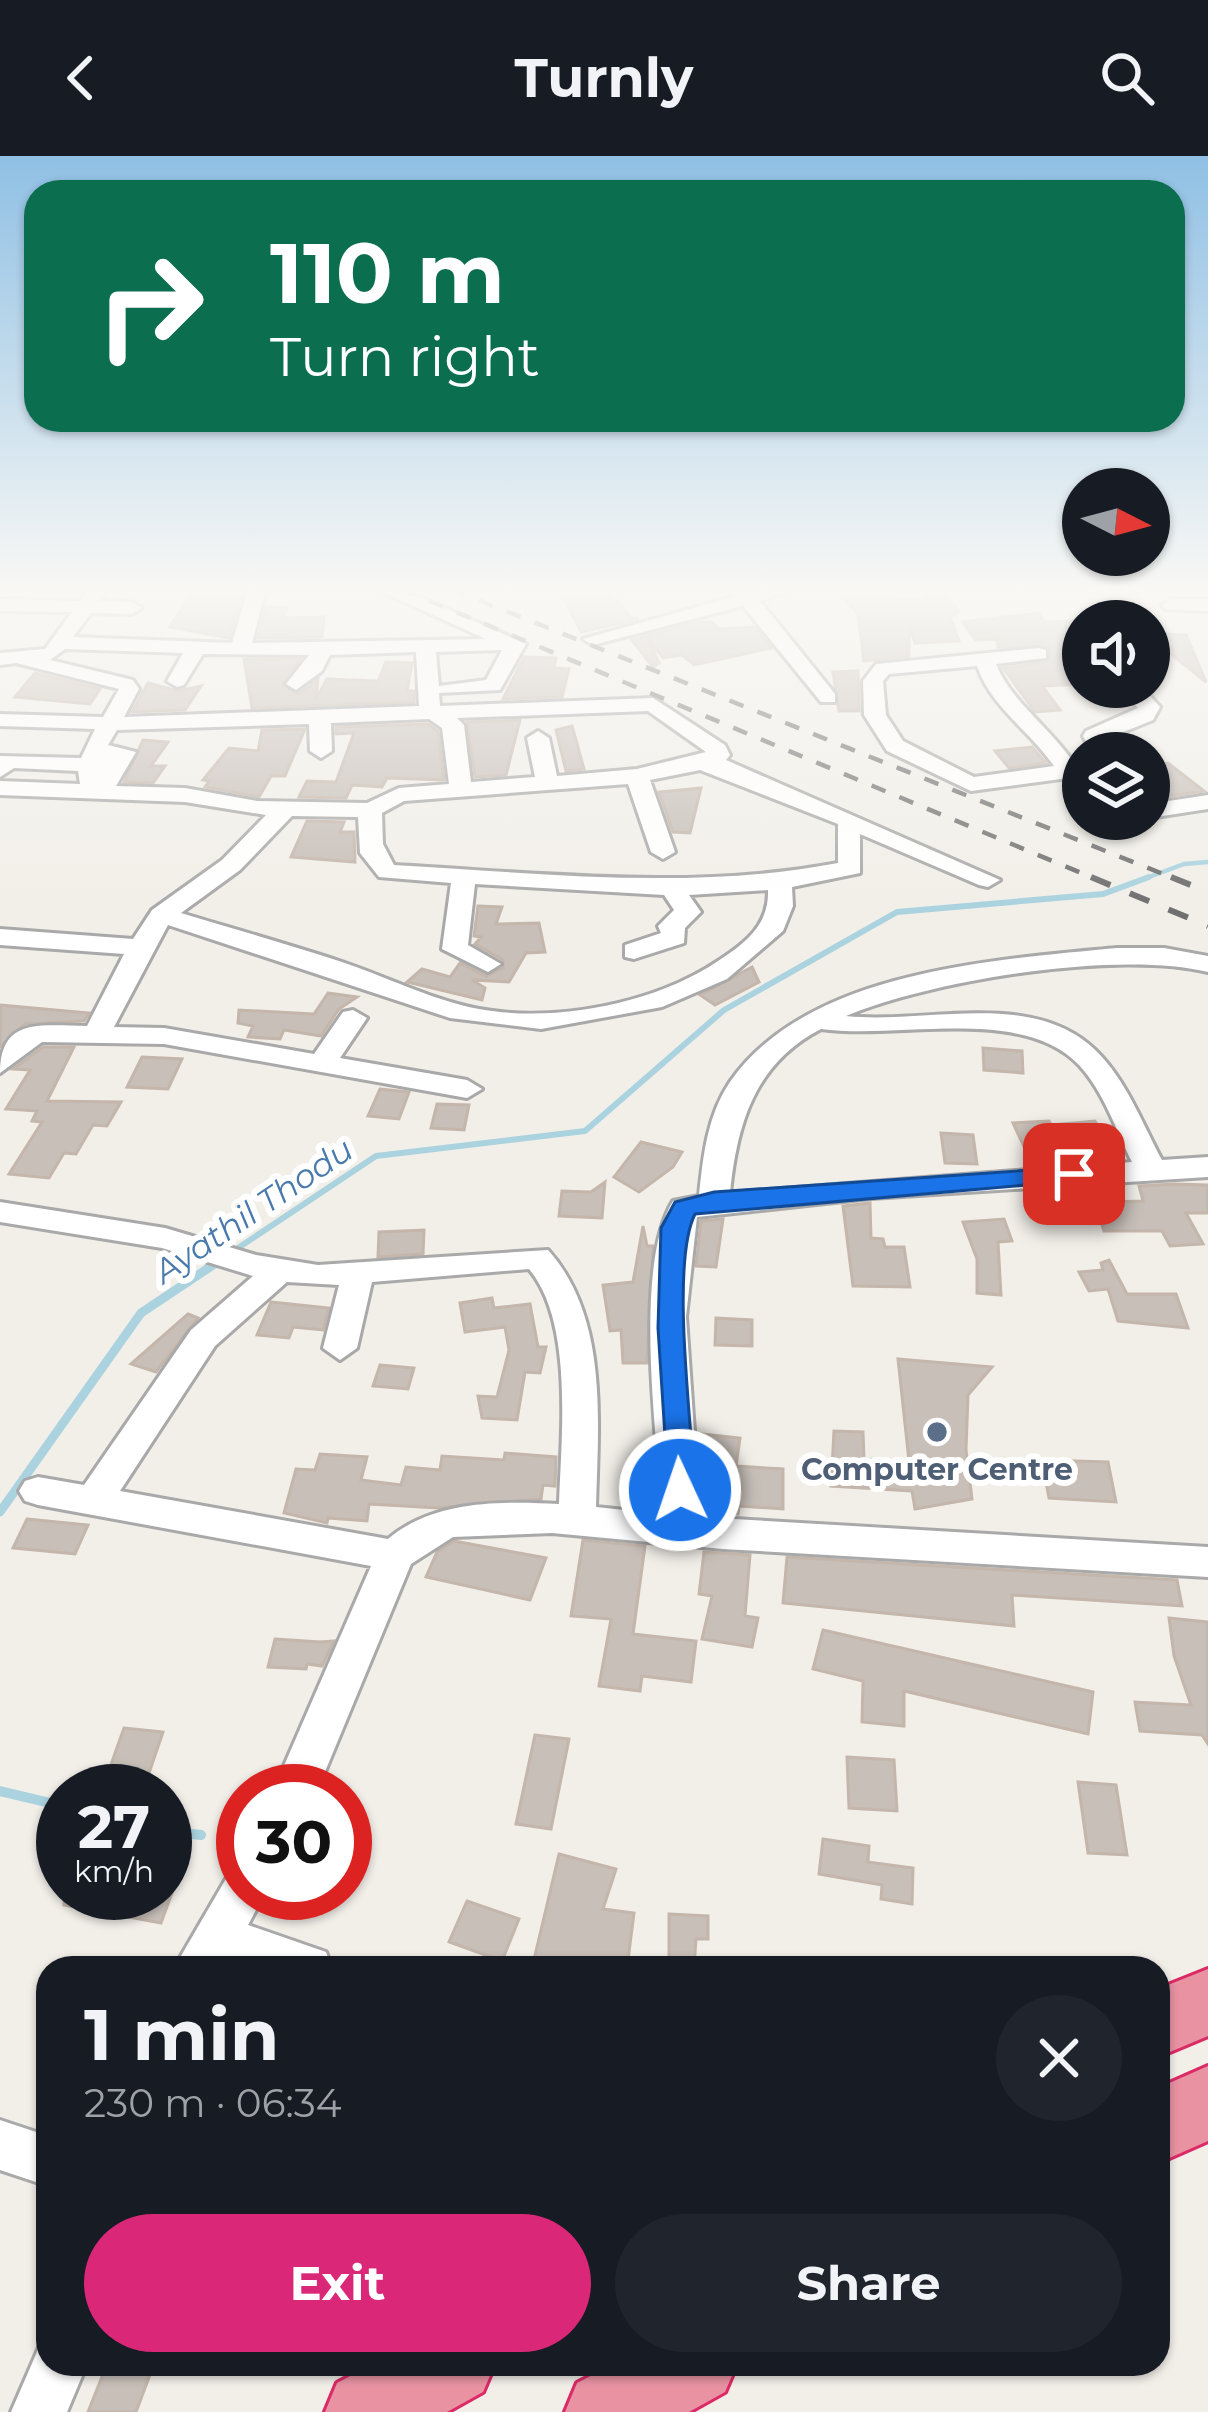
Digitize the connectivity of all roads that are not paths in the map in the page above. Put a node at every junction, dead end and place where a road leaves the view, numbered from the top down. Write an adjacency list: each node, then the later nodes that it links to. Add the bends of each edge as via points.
1 (126, 694): 12 (street)
2 (429, 694): 8 (street)
3 (455, 694): 8 (street)
4 (824, 694): 7 (street)
5 (875, 694): 20 (street, via 874,715 895,746 981,786)
6 (999, 694): 16 (street)
7 (827, 698)
8 (429, 700): 10 (street); 18 (street, via 653,704 717,750); 24 (street, via 453,725)
9 (1148, 708): 13 (street)
10 (320, 714): 12 (street); 15 (street)
11 (0, 721): 12 (street)
12 (111, 724): 17 (street)
13 (1104, 732)
14 (538, 738): 22 (street)
15 (321, 752)
16 (1062, 755)
17 (93, 758): 19 (street, via 8,761); 25 (street, via 88,779); 25 (street, via 125,752)
18 (700, 764): 21 (street); 30 (street, via 736,770)
19 (0, 770)
20 (1062, 771)
21 (637, 776): 22 (street, via 602,788); 31 (street)
22 (548, 782): 24 (street)
23 (0, 788): 25 (street)
24 (461, 790): 29 (street, via 399,795)
25 (100, 792): 28 (street)
26 (1208, 802): 27 (street)
27 (1170, 808)
28 (286, 809): 29 (street); 37 (street, via 231,865)
29 (371, 810): 32 (street, via 379,867)
30 (851, 820): 33 (street); 34 (street, via 851,868)
31 (663, 852)
32 (457, 876): 35 (street); 36 (street); 41 (street, via 455,949)
33 (988, 880)
34 (779, 882): 35 (street); 37 (street, via 779,919 730,967 608,1011 532,1020 477,1016)
35 (672, 888): 40 (street, via 688,912 671,926 675,937)
36 (432, 907)
37 (160, 915): 39 (street)
38 (0, 937): 39 (street)
39 (141, 947): 45 (street)
40 (634, 951)
41 (488, 964)
42 (1208, 964): 44 (street, via 1130,957 943,978 870,992)
43 (353, 1018): 47 (street)
44 (814, 1020): 50 (street, via 869,1027 974,1022 1048,1034 1080,1051 1097,1073); 51 (street, via 777,1046 739,1090 712,1152)
45 (96, 1036): 46 (street, via 38,1034); 47 (street, via 164,1036)
46 (6, 1049)
47 (322, 1063): 48 (street)
48 (466, 1090)
49 (1208, 1167): 50 (street)
50 (1151, 1170): 51 (street)
51 (714, 1201): 59 (street, via 685,1208 674,1228)
52 (0, 1212): 53 (street, via 166,1238)
53 (267, 1268): 54 (street); 57 (street, via 203,1338)
54 (357, 1276): 55 (street); 58 (street, via 520,1256 548,1266 564,1304 579,1400)
55 (340, 1348)
56 (38, 1491): 57 (street)
57 (94, 1500): 60 (street)
58 (578, 1520): 59 (street); 60 (street, via 440,1526 412,1536)
59 (682, 1530): 61 (street)
60 (395, 1555): 62 (street)
61 (1208, 1562)
62 (307, 1764)
63 (227, 1920): 64 (street)
64 (208, 1952)
65 (1208, 2002): 66 (highway)
66 (1170, 2019)
67 (1208, 2102): 68 (highway)
68 (1170, 2122)
69 (0, 2145): 70 (street)
70 (36, 2157)
71 (54, 2376): 74 (street)
72 (433, 2376): 75 (highway)
73 (674, 2376): 76 (highway)
74 (39, 2412)
75 (366, 2412)
76 (606, 2412)

